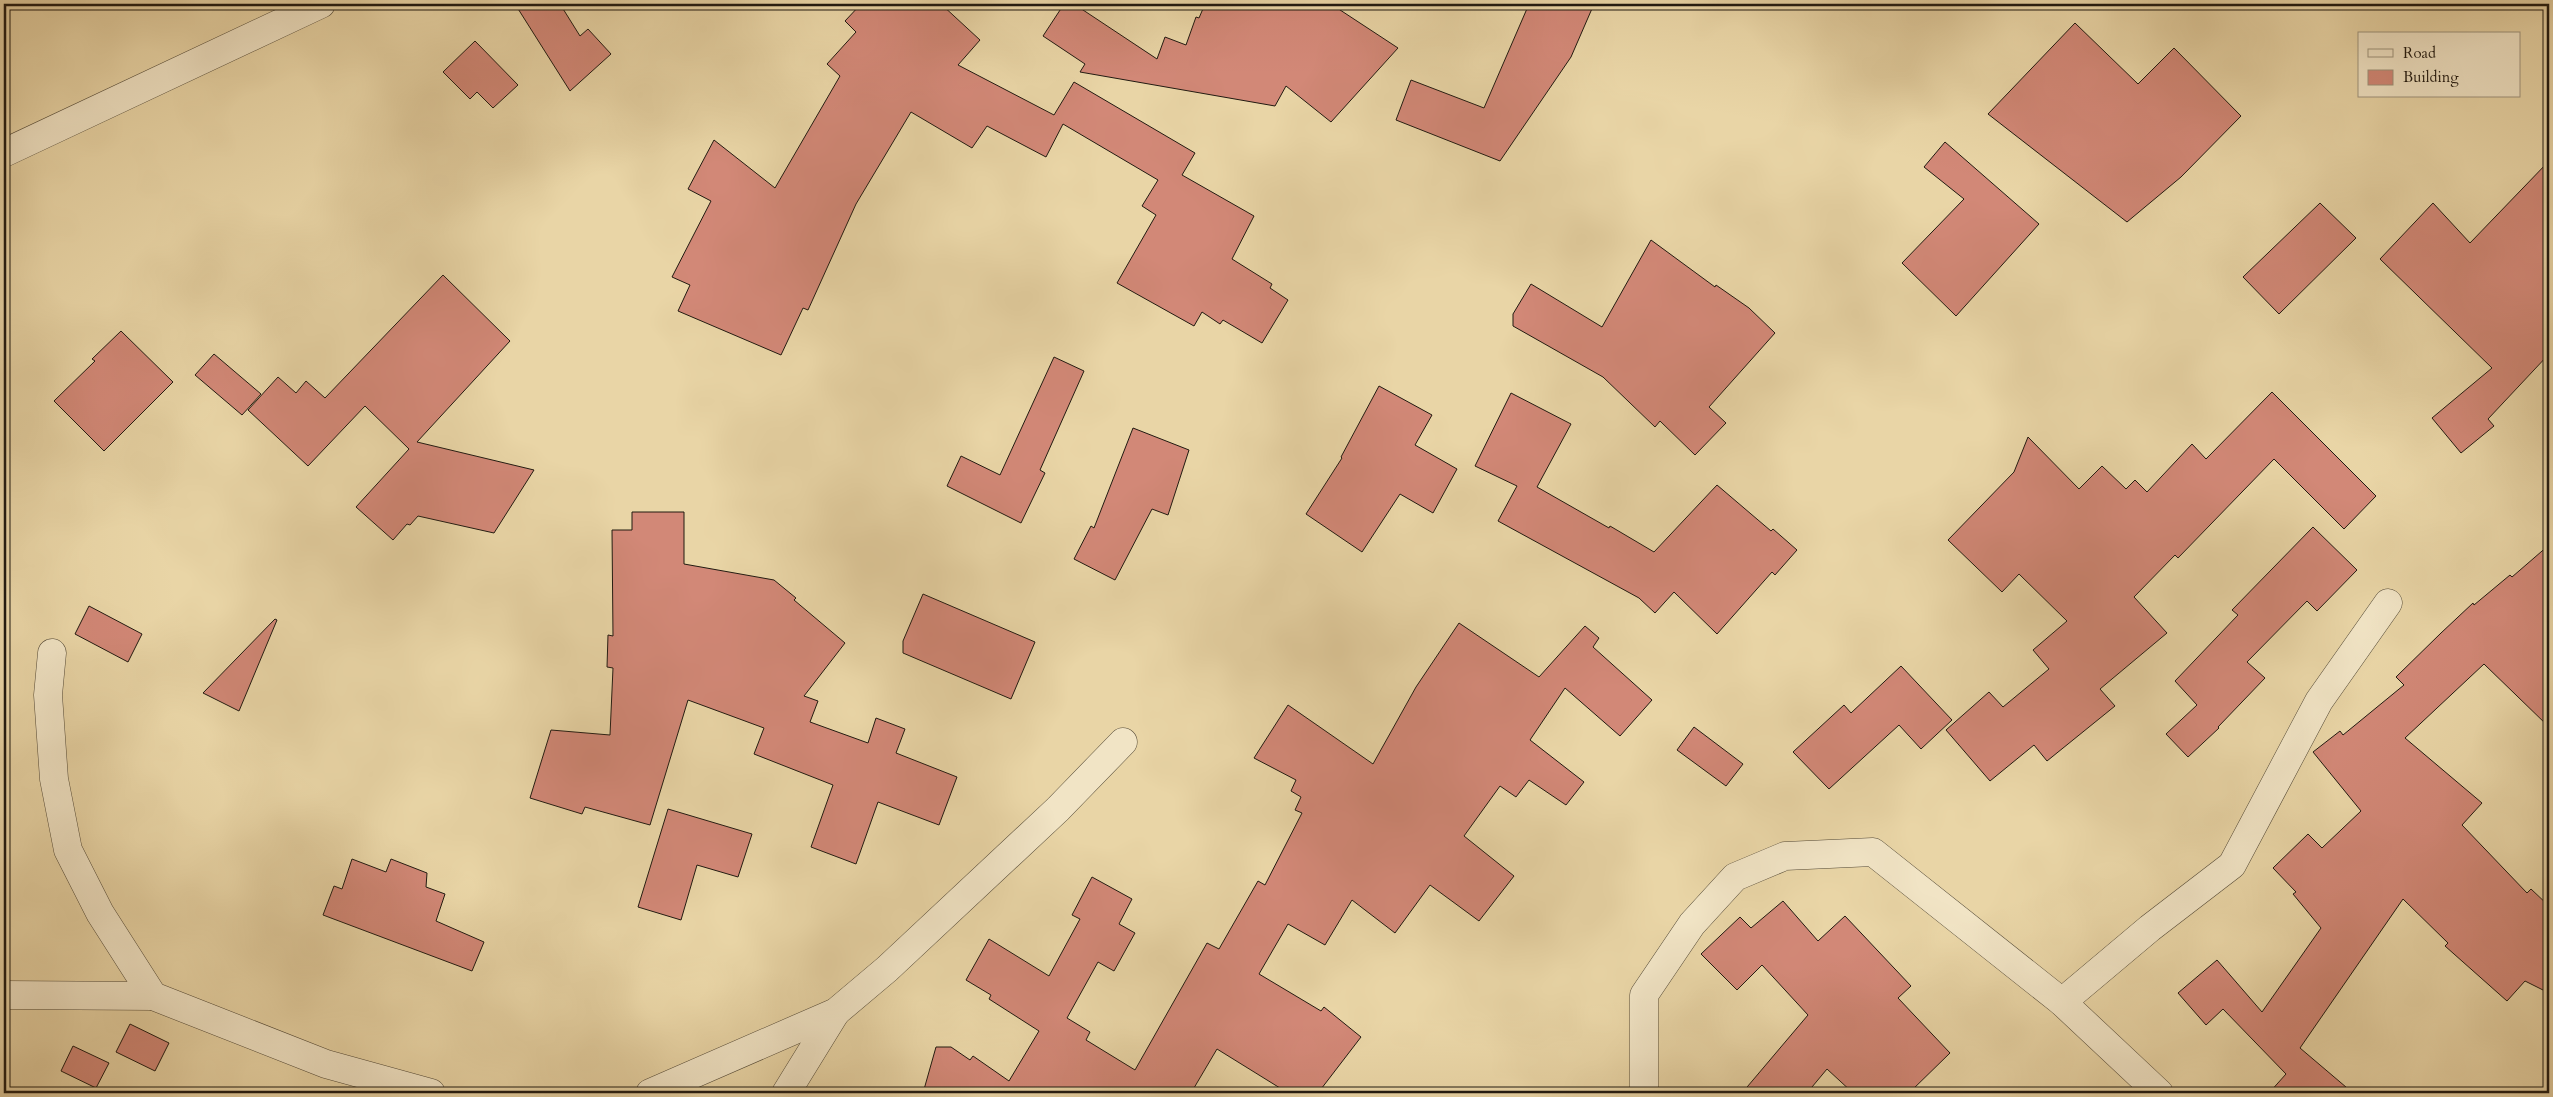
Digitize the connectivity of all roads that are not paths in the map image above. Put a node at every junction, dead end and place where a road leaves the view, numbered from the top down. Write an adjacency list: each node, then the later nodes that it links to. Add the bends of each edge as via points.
1 (321, 4): 2 (street)
2 (4, 153)
3 (2388, 603): 8 (street, via 2319,701 2232,865)
4 (52, 653): 7 (street, via 48,695 54,779 68,850 100,913)
5 (1123, 742): 9 (street, via 1058,809 887,969)
6 (4, 995): 7 (street)
7 (153, 996): 11 (street, via 326,1064)
8 (2062, 1002): 15 (street, via 1872,852 1785,856 1735,877 1692,924 1644,995); 16 (street)
9 (836, 1012): 10 (street); 12 (street)
10 (815, 1050): 13 (street); 14 (street)
11 (431, 1093)
12 (650, 1093)
13 (786, 1093)
14 (810, 1093)
15 (1644, 1093)
16 (2158, 1093)

